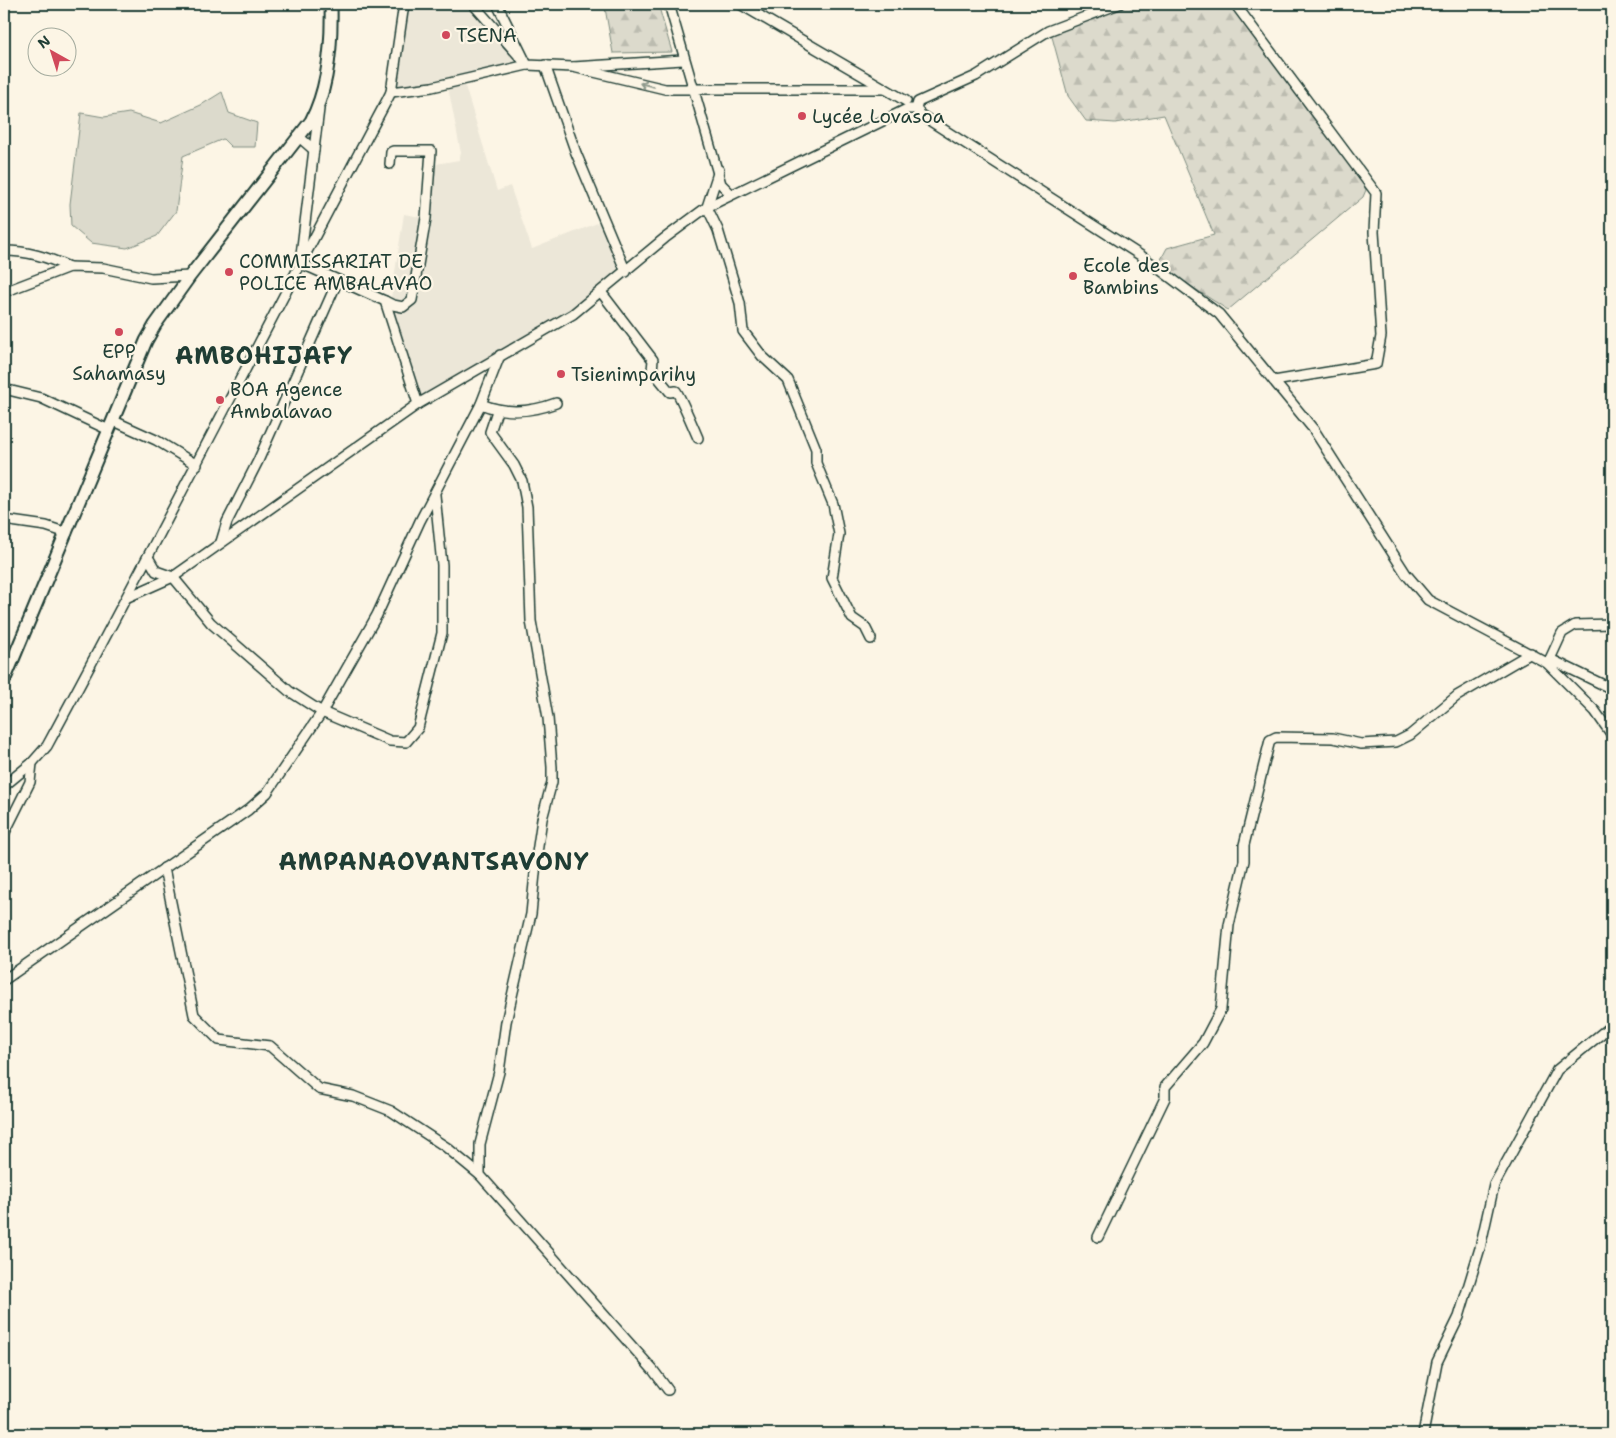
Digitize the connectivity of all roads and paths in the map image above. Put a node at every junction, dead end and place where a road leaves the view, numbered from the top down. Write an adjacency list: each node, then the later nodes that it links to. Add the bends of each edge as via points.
1 (332, 4): 16 (main road)
2 (404, 4): 15 (street)
3 (473, 4): 10 (street)
4 (497, 4): 10 (street)
5 (669, 4): 9 (street)
6 (740, 4): 13 (street)
7 (1119, 4): 17 (street, via 1048,31 976,76)
8 (1235, 4): 34 (street, via 1376,193 1374,232 1381,336 1376,364)
9 (683, 60): 12 (street); 14 (street)
10 (527, 65): 11 (street); 15 (street, via 432,87)
11 (545, 65): 12 (street); 27 (street, via 576,153)
12 (573, 67): 14 (street, one-way to 12, via 665,89)
13 (885, 89): 14 (street); 17 (street)
14 (695, 90): 21 (street)
15 (391, 92): 25 (street)
16 (320, 104): 18 (main road); 19 (street)
17 (912, 105): 22 (street); 34 (street, via 921,115 1182,285 1219,314)
18 (298, 136): 19 (street); 28 (main road)
19 (314, 150): 25 (street)
20 (390, 164): 32 (street, via 393,151 432,151 426,218 412,300 404,307)
21 (718, 170): 22 (street, via 721,184); 23 (street)
22 (731, 194): 23 (street)
23 (707, 207): 27 (street); 51 (street, via 718,230 740,303 743,331 762,356 788,380 816,449 816,463 834,504 839,534 832,578 852,618 865,627)
24 (4, 251): 26 (street, via 44,256)
25 (300, 263): 29 (street); 42 (street)
26 (68, 267): 28 (street, via 103,268 151,278); 30 (street)
27 (626, 272): 31 (street)
28 (190, 276): 40 (main road, via 154,325)
29 (338, 280): 32 (street); 46 (street, via 258,461 227,522)
30 (4, 292)
31 (601, 292): 33 (street, via 573,314); 41 (street, via 653,360 652,370 670,392 680,394 683,408)
32 (385, 301): 36 (street)
33 (500, 355): 36 (street); 37 (street)
34 (1274, 381): 52 (street, via 1314,430 1406,574 1428,600)
35 (4, 389): 40 (street, via 41,398)
36 (418, 404): 46 (street)
37 (481, 404): 39 (street); 43 (street)
38 (556, 404): 39 (street, via 540,409)
39 (497, 411): 64 (street, via 490,432 522,481 527,507 531,620 548,718 552,782 540,836 520,973 480,1144)
40 (112, 425): 42 (street, via 156,440); 45 (main road)
41 (698, 438)
42 (197, 465): 47 (street)
43 (435, 495): 56 (street, via 402,556 377,615); 56 (street, via 442,565 442,633 418,728 406,742 390,740)
44 (4, 520): 45 (street, via 46,526)
45 (67, 533): 54 (main road)
46 (221, 542): 48 (street)
47 (148, 557): 48 (street, via 156,571); 49 (street)
48 (172, 577): 49 (street); 56 (street, via 211,623 239,649 289,691)
49 (128, 596): 58 (street, via 47,746)
50 (1612, 624): 53 (street, via 1574,625 1562,633)
51 (870, 639)
52 (1531, 653): 53 (street); 65 (street, via 1458,696 1410,735 1396,742 1361,744 1317,737 1276,737 1270,740 1244,845 1244,860 1230,924 1221,1009 1203,1043 1165,1087 1165,1098)
53 (1548, 661): 55 (street); 57 (street)
54 (4, 681)
55 (1612, 689)
56 (322, 712): 61 (street, via 266,793 248,810)
57 (1612, 735)
58 (32, 763): 59 (street); 60 (street, via 30,782)
59 (4, 786)
60 (4, 834)
61 (164, 868): 62 (street); 64 (street, via 194,1015 208,1031 219,1040 270,1046 319,1089 353,1096 391,1111 446,1147)
62 (4, 980)
63 (1612, 1025): 67 (street, via 1556,1070 1494,1185 1459,1318 1438,1362)
64 (480, 1175): 66 (street)
65 (1098, 1237)
66 (668, 1390)
67 (1423, 1434)

